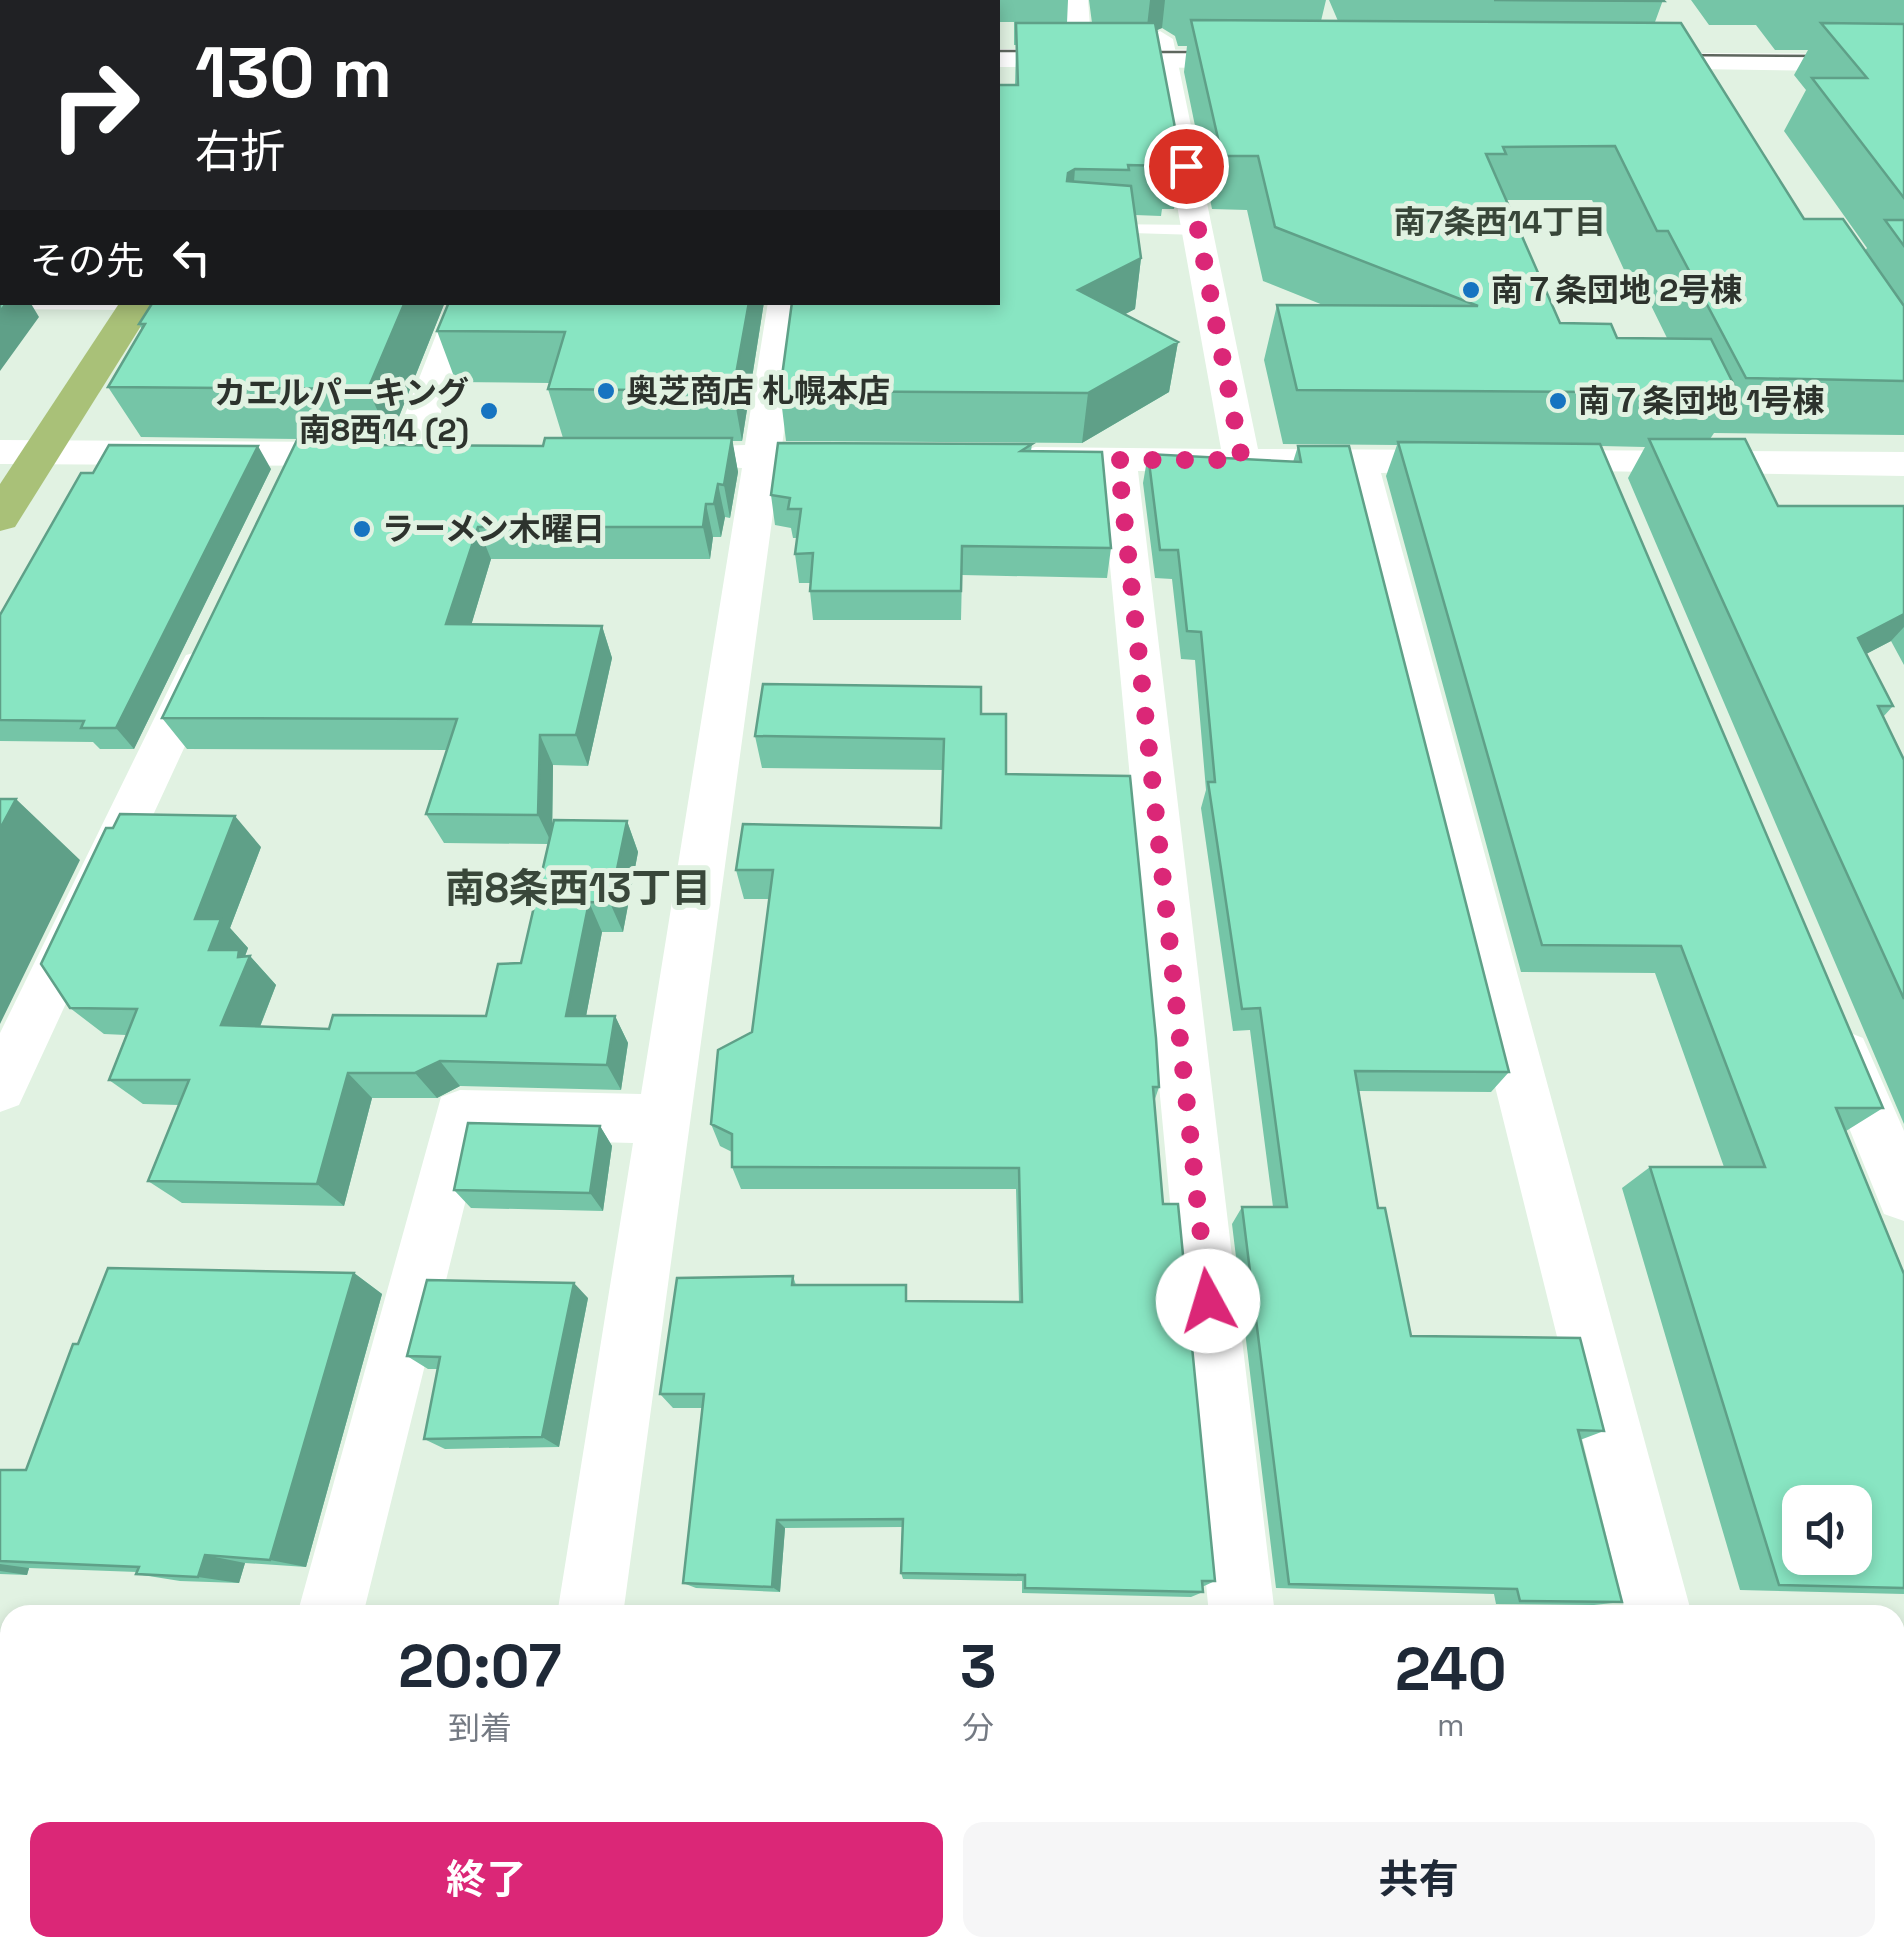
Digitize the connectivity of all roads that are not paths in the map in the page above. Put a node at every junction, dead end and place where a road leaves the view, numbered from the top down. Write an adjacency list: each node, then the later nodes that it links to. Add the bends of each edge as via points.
1 (1075, 0): 3 (street)
2 (1000, 38): 3 (street)
3 (1078, 39): 6 (street)
4 (1904, 42): 5 (street)
5 (1675, 45): 8 (street); 10 (street); 11 (street)
6 (1162, 49): 7 (street); 9 (street); 13 (street)
7 (1279, 50)
8 (1598, 52)
9 (1000, 58)
10 (1904, 63)
11 (1706, 88)
12 (1090, 228): 13 (lane)
13 (1198, 230): 26 (street)
14 (137, 305): 18 (main road)
15 (465, 305): 19 (street)
16 (785, 305): 22 (street)
17 (0, 452): 18 (street)
18 (43, 452): 19 (street, via 293,472); 29 (main road)
19 (407, 454): 20 (street)
20 (446, 455)
21 (641, 456): 22 (street)
22 (762, 457): 23 (street); 33 (street)
23 (880, 458)
24 (999, 458): 25 (street)
25 (1118, 460): 26 (street); 37 (street)
26 (1242, 460): 27 (street)
27 (1359, 461): 28 (street, via 1606,481); 38 (street)
28 (1904, 464)
29 (0, 517)
30 (218, 631): 32 (street)
31 (1828, 1012): 34 (street)
32 (0, 1088)
33 (662, 1119): 35 (street, via 460,1114); 36 (street)
34 (1904, 1195)
35 (333, 1605)
36 (591, 1605)
37 (1241, 1605)
38 (1656, 1605)

